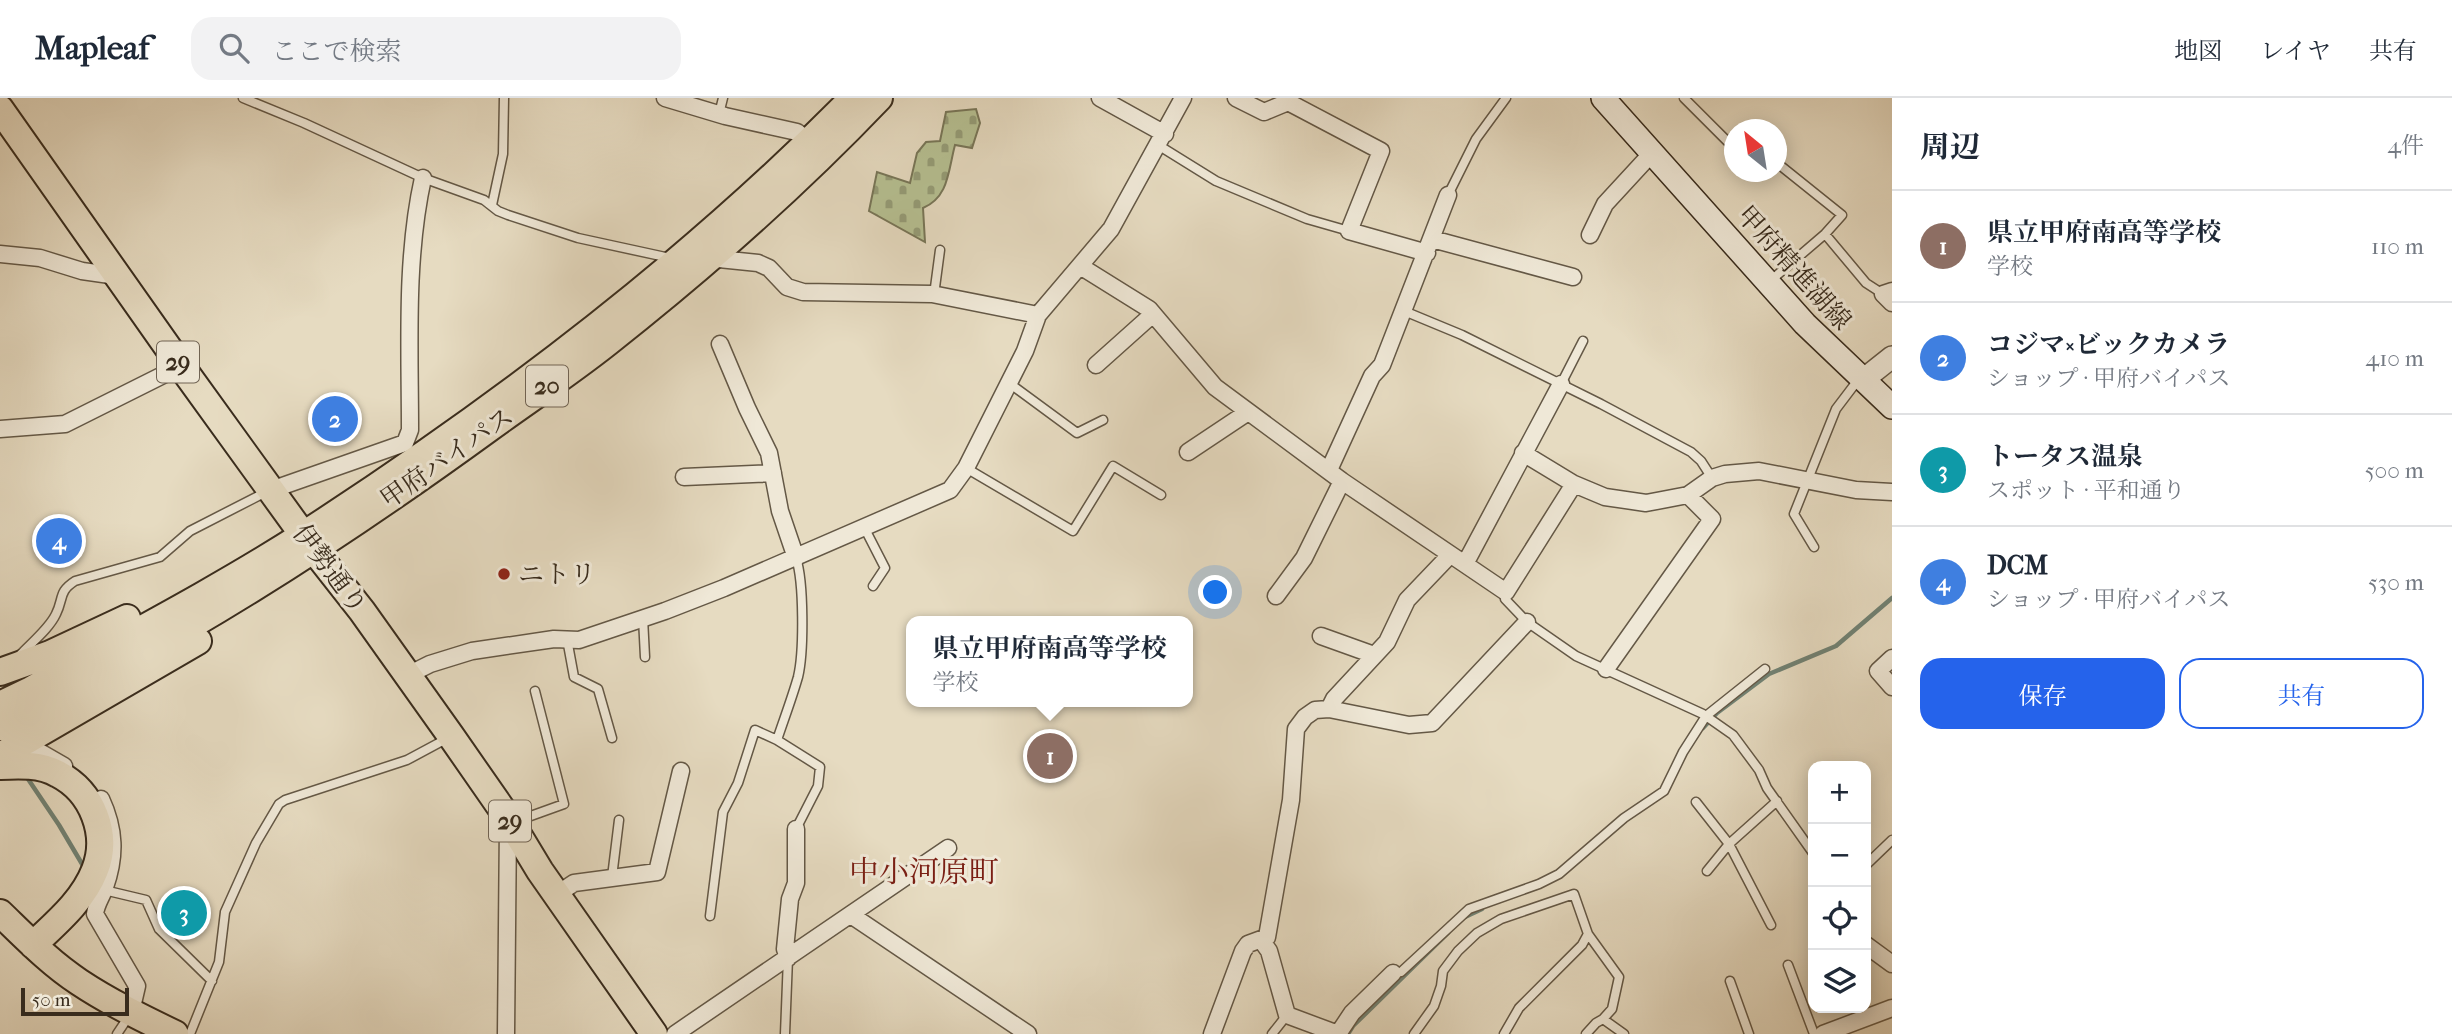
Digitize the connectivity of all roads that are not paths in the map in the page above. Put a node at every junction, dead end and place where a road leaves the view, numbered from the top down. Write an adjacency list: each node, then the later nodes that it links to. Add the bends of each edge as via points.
1 (243, 98): 21 (lane)
2 (504, 98): 23 (lane, via 503,154)
3 (665, 98): 13 (street)
4 (843, 98): 16 (main road)
5 (879, 98): 15 (main road, 甲府バイパス / 20)
6 (899, 98): 15 (main road)
7 (1101, 98): 18 (street)
8 (1183, 98): 18 (street)
9 (1236, 98): 24 (street, via 1264,112 1288,102 1381,151)
10 (1506, 98): 22 (lane, via 1476,139)
11 (1603, 98): 19 (main road, 甲府精進湖線)
12 (1684, 98): 17 (lane)
13 (721, 106): 16 (street, via 797,132)
14 (0, 109): 33 (main road, 伊勢通り / 29)
15 (854, 111): 16 (main road, 甲府バイパス / 20); 30 (main road, 甲府バイパス / 20)
16 (817, 134): 31 (main road, 甲府バイパス / 20)
17 (1724, 138)
18 (1162, 139): 24 (lane, via 1216,181 1307,219); 32 (street, via 1111,229)
19 (1652, 153): 26 (street, via 1605,204); 35 (main road, 甲府精進湖線)
20 (1787, 171): 25 (lane, via 1842,215)
21 (423, 178): 23 (lane); 62 (street, via 416,209 410,429 405,443)
22 (1448, 195): 27 (street)
23 (492, 205): 31 (lane, via 508,215 578,238)
24 (1349, 230): 27 (street)
25 (1825, 234): 35 (lane); 37 (lane, via 1866,283)
26 (1590, 235)
27 (1430, 246): 34 (street); 38 (street)
28 (940, 250): 36 (lane)
29 (0, 254): 33 (street)
30 (709, 258): 36 (street, via 758,263 787,287 803,292); 68 (main road, 甲府バイパス / 20, via 607,343 446,460)
31 (677, 261): 68 (main road, 甲府バイパス / 20)
32 (1080, 266): 39 (street); 40 (street)
33 (117, 276): 45 (main road, 伊勢通り / 29)
34 (1573, 277)
35 (1768, 282): 46 (main road, 甲府精進湖線)
36 (934, 295): 40 (street)
37 (1889, 296)
38 (1404, 311): 48 (lane); 57 (street, via 1382,365 1372,376)
39 (1153, 314): 44 (street); 50 (street, via 1215,387)
40 (1038, 315): 47 (street)
41 (1583, 341): 48 (lane)
42 (720, 344): 56 (street, via 769,453)
43 (1892, 357): 46 (street)
44 (1096, 365)
45 (181, 366): 52 (street, via 65,424); 62 (main road, 伊勢通り / 29)
46 (1861, 379): 49 (main road, 甲府精進湖線); 60 (lane, via 1836,410)
47 (1009, 383): 51 (lane, via 1077,433); 55 (street)
48 (1561, 384): 54 (street); 59 (lane, via 1691,452)
49 (1892, 407)
50 (1248, 412): 53 (street); 57 (street)
51 (1103, 420)
52 (0, 429)
53 (1188, 452)
54 (1523, 453): 61 (street); 71 (street)
55 (966, 468): 64 (lane, via 1073,531 1113,466); 66 (street, via 950,490)
56 (773, 473): 58 (street); 70 (street)
57 (1336, 476): 69 (street); 75 (street, via 1304,558)
58 (684, 477)
59 (1712, 478): 60 (street, via 1759,471); 65 (street)
60 (1807, 479): 63 (street); 67 (lane, via 1794,514)
61 (1574, 484): 65 (street, via 1605,497 1646,503); 74 (street)
62 (271, 490): 68 (main road, 伊勢通り / 29); 86 (lane, via 190,531 160,557 75,581 62,593 50,623)
63 (1892, 492)
64 (1161, 495)
65 (1688, 495): 84 (street, via 1712,519)
66 (865, 528): 70 (street); 72 (lane, via 885,568)
67 (1814, 547)
68 (306, 548): 73 (main road, 甲府バイパス / 20); 77 (main road, 甲府バイパス / 20); 87 (main road, 伊勢通り / 29, via 362,611); 97 (main road, via 292,583)
69 (1450, 555): 71 (street); 81 (street, via 1407,600 1387,642)
70 (796, 558): 76 (street); 96 (lane, via 800,569 798,674)
71 (1465, 564): 74 (street)
72 (873, 586)
73 (211, 590): 77 (main road, 甲府バイパス / 20); 86 (main road, via 188,585 111,626)
74 (1506, 592): 78 (lane, via 1505,598)
75 (1276, 596)
76 (643, 618): 80 (street, via 579,640); 82 (lane)
77 (176, 621): 90 (main road, 甲府バイパス / 20); 93 (main road, 甲府バイパス / 20)
78 (1527, 622): 84 (lane, via 1576,656); 91 (street, via 1432,723 1409,724)
79 (1321, 636): 81 (street)
80 (567, 639): 87 (street, via 472,651); 95 (lane, via 573,677 598,689)
81 (1374, 655): 91 (street)
82 (645, 657)
83 (1892, 658): 88 (street, via 1878,671)
84 (1606, 669): 92 (lane)
85 (1765, 669): 92 (lane)
86 (3, 671)
87 (408, 675): 94 (main road, 伊勢通り / 29)
88 (1892, 687)
89 (535, 691): 103 (lane, via 565,804)
90 (0, 705)
91 (1329, 709): 140 (street, via 1315,710 1296,729 1291,800 1267,937 1248,944 1243,951)
92 (1706, 716): 101 (lane, via 1733,735); 126 (lane, via 1664,791 1623,818 1559,874 1469,909 1401,972)
93 (0, 727)
94 (451, 736): 103 (main road, 伊勢通り / 29); 127 (lane, via 407,760 279,804 225,912)
95 (612, 738)
96 (777, 740): 105 (lane, via 820,767 818,786); 117 (lane, via 755,730 723,812)
97 (24, 743): 98 (main road); 113 (street, via 88,781 101,799 113,836 113,861)
98 (0, 756)
99 (0, 766): 113 (main road, via 40,767 71,782 99,820)
100 (681, 771): 112 (street, via 657,872)
101 (1777, 801): 107 (lane); 108 (lane)
102 (1696, 802): 107 (lane)
103 (509, 820): 114 (main road, 伊勢通り / 29); 135 (street)
104 (618, 820): 112 (lane)
105 (796, 829): 123 (street, via 796,883 785,948)
106 (1892, 840): 110 (lane)
107 (1729, 844): 111 (lane); 118 (lane)
108 (1808, 846)
109 (948, 848): 116 (street)
110 (1871, 860)
111 (1707, 871)
112 (612, 877): 114 (street, via 574,883)
113 (99, 881): 121 (main road); 127 (lane, via 146,900 159,929); 132 (street, via 95,914 137,986)
114 (556, 895): 136 (main road, 伊勢通り / 29)
115 (0, 913): 121 (main road)
116 (851, 915): 123 (street); 139 (street)
117 (709, 916)
118 (1771, 925)
119 (1588, 934): 131 (lane, via 1619,977 1612,1009); 143 (lane, via 1574,894 1501,919 1458,951 1443,971 1434,1006); 144 (lane, via 1519,1008)
120 (1265, 944): 130 (street)
121 (33, 945): 132 (main road)
122 (1871, 948): 124 (street)
123 (788, 958): 137 (street); 138 (lane)
124 (1892, 964)
125 (1788, 965): 148 (lane)
126 (1393, 973): 142 (street, via 1352,1013)
127 (212, 981): 134 (lane)
128 (1730, 981): 147 (lane)
129 (1892, 1008): 149 (street)
130 (1287, 1015): 141 (lane); 142 (street)
131 (1603, 1019): 145 (lane); 146 (lane)
132 (124, 1023): 133 (main road)
133 (175, 1034)
134 (190, 1034)
135 (506, 1034)
136 (654, 1034)
137 (675, 1034)
138 (785, 1034)
139 (1028, 1034)
140 (1212, 1034)
141 (1272, 1034)
142 (1338, 1034)
143 (1414, 1034)
144 (1504, 1034)
145 (1586, 1034)
146 (1624, 1034)
147 (1749, 1034)
148 (1814, 1034)
149 (1823, 1034)

